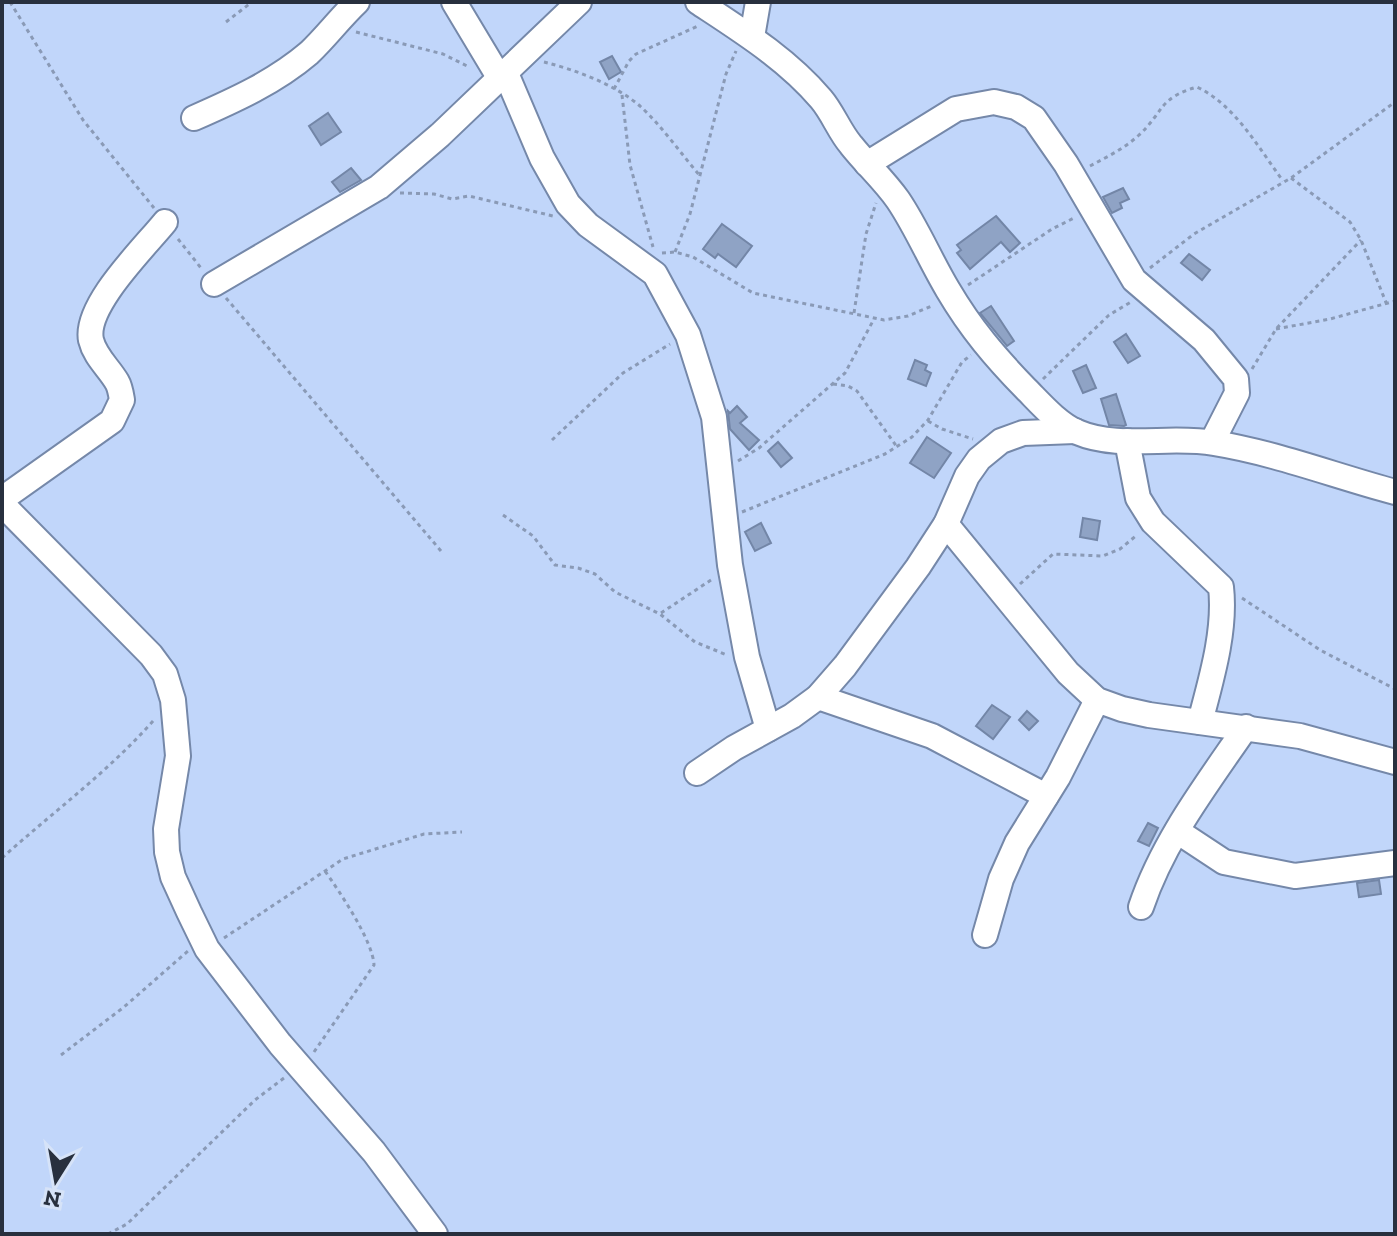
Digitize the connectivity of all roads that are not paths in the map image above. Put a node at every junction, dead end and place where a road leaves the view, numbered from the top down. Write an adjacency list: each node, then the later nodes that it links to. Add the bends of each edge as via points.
1 (357, 2): 8 (street, via 288,69)
2 (454, 2): 7 (street)
3 (579, 2): 7 (street)
4 (698, 2): 6 (street)
5 (758, 2): 6 (street)
6 (750, 36): 9 (street, via 797,73)
7 (505, 71): 11 (street, via 379,187); 22 (street, via 568,204 655,274 688,335 714,417 730,565 747,657)
8 (194, 118)
9 (875, 172): 12 (street, via 900,202 984,345); 14 (street, via 956,109 994,102 1034,118 1141,286 1204,340 1236,379 1237,393)
10 (165, 222): 16 (street, via 106,294 91,323 91,341 122,400 112,421)
11 (214, 284)
12 (1075, 431): 13 (street); 17 (street, via 1023,433 1001,441 967,476)
13 (1127, 441): 14 (street); 20 (street, via 1138,498 1153,522 1221,587 1218,639)
14 (1212, 442): 15 (street)
15 (1395, 492)
16 (2, 502): 30 (street, via 165,674 178,756 167,852 205,944)
17 (946, 524): 18 (street); 19 (street, via 1068,673)
18 (818, 697): 22 (street); 25 (street, via 932,736)
19 (1097, 700): 20 (street); 25 (street)
20 (1200, 722): 21 (street)
21 (1246, 727): 23 (street); 26 (street)
22 (768, 729): 24 (street)
23 (1395, 762)
24 (697, 773)
25 (1046, 796): 29 (street, via 1001,879)
26 (1177, 831): 27 (street, via 1224,862 1295,876); 28 (street)
27 (1395, 863)
28 (1141, 907)
29 (985, 935)
30 (435, 1234)

